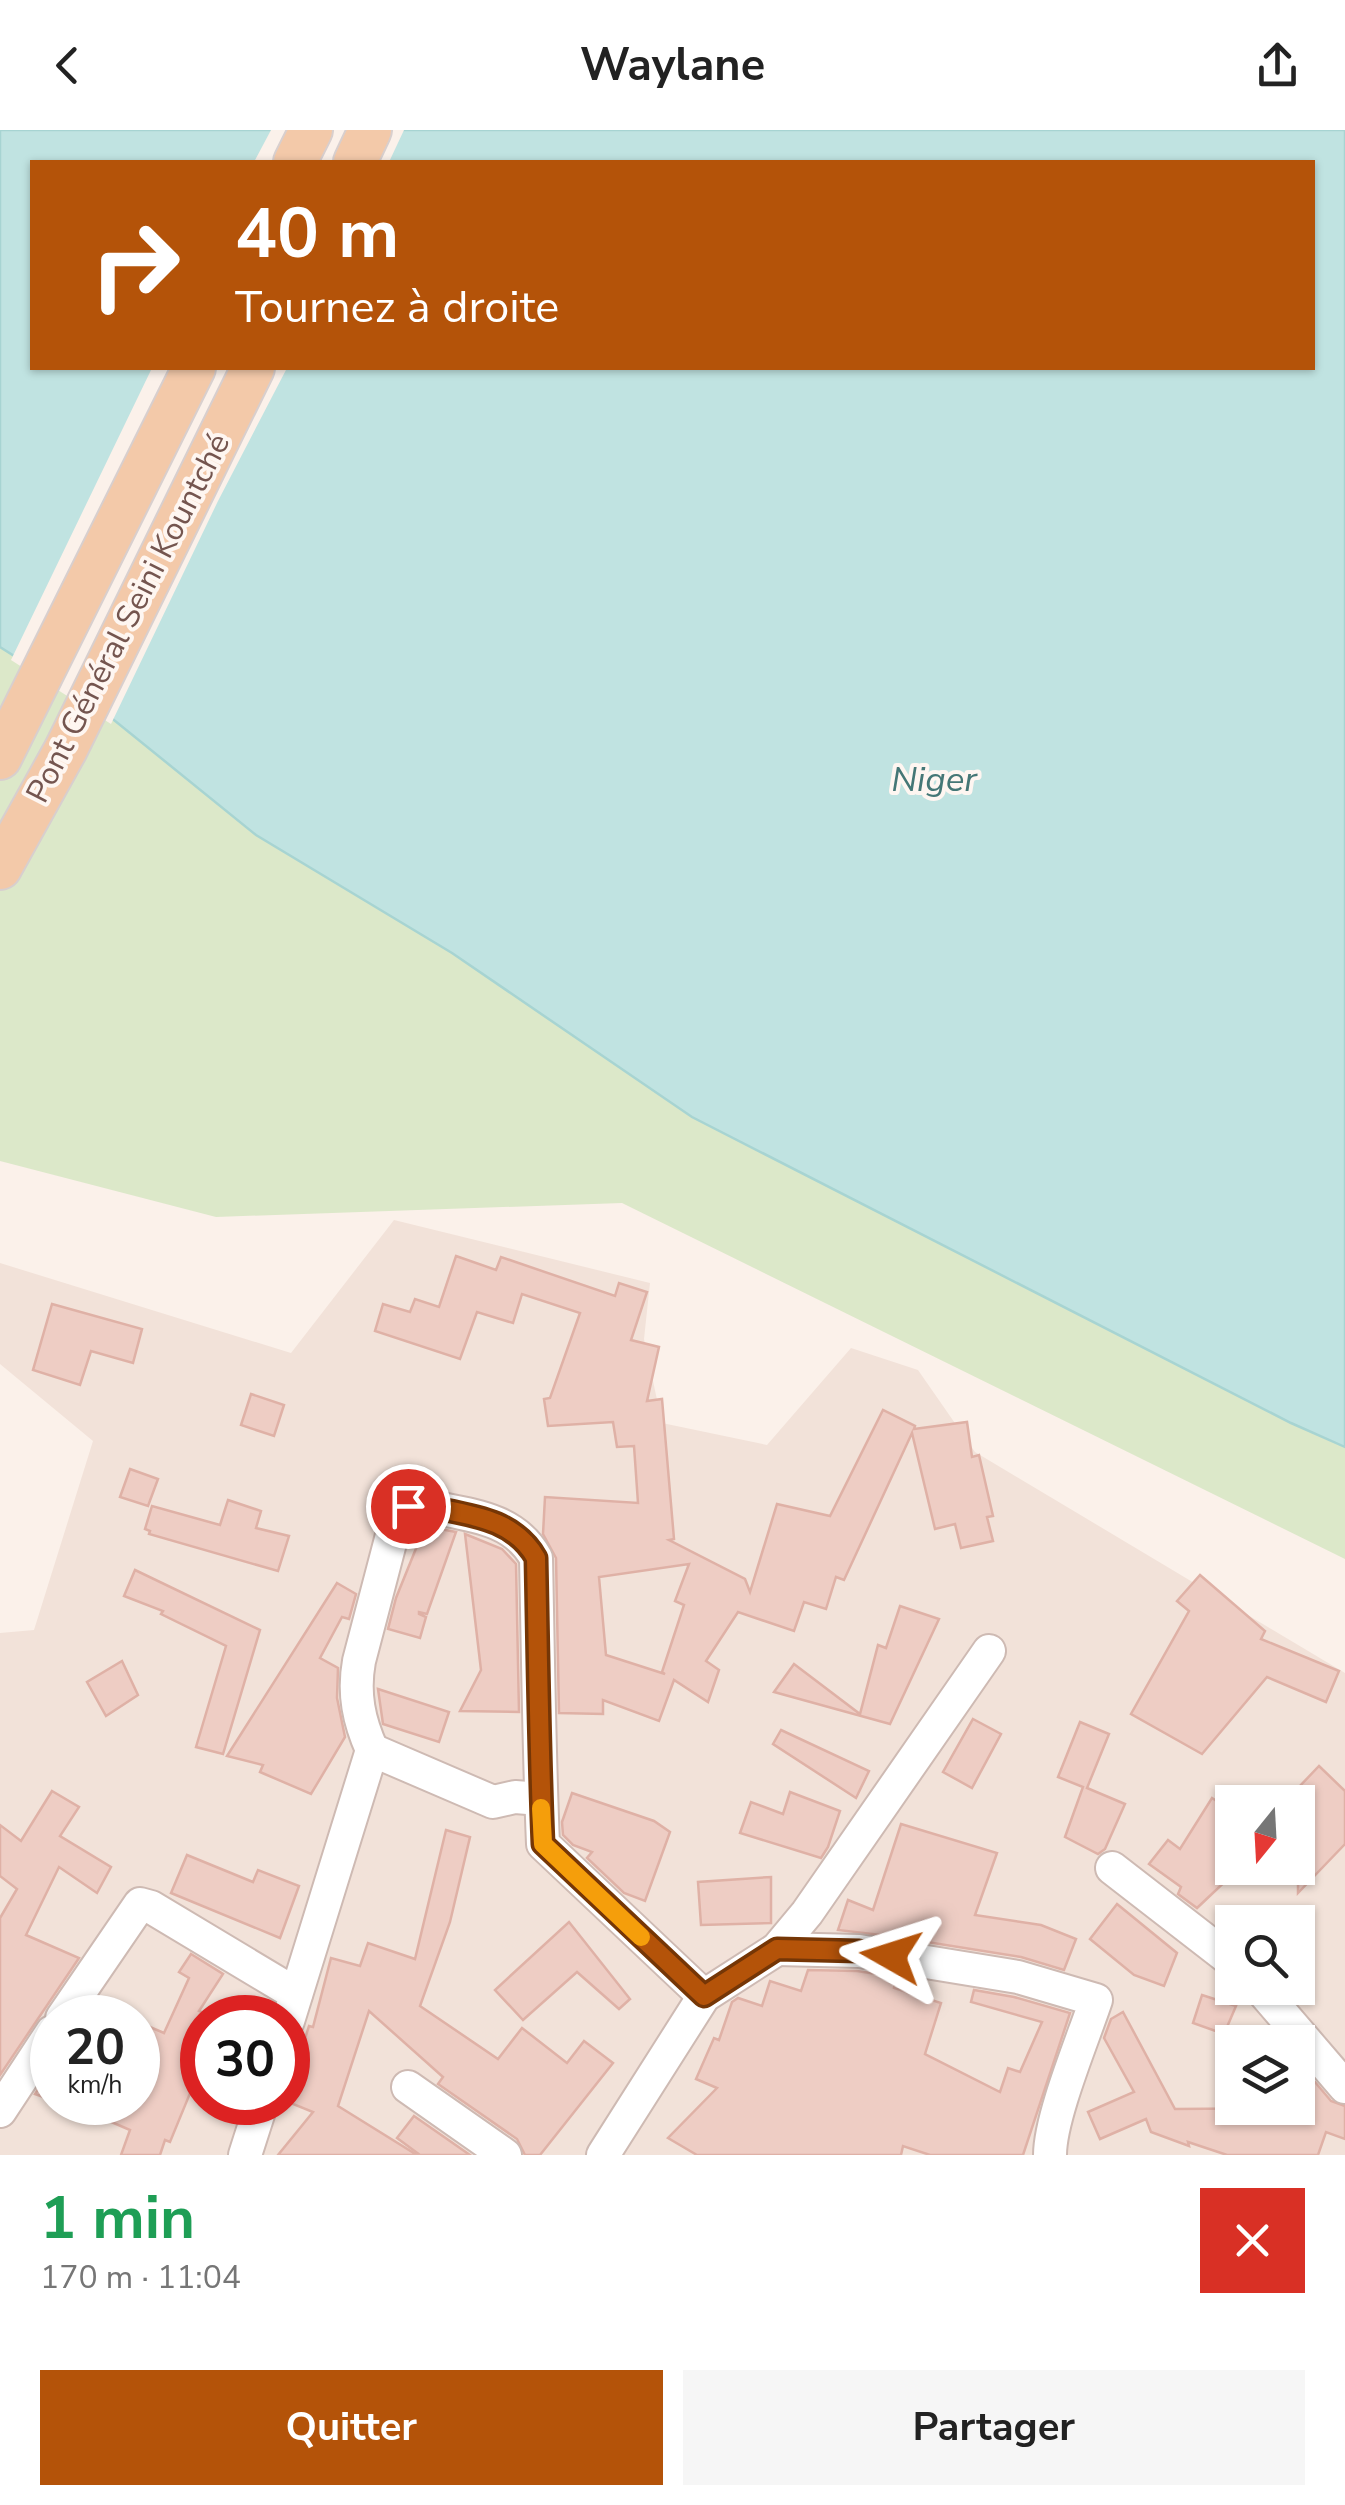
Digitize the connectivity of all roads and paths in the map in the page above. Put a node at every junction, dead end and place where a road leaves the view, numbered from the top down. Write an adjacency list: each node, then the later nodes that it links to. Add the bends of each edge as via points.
1 (311, 130): 3 (main road)
2 (370, 130): 4 (main road)
3 (296, 160)
4 (355, 160)
5 (193, 370): 7 (main road, Pont Général Seini Kountché)
6 (252, 370): 8 (main road, Pont Général Seini Kountché, via 66,749)
7 (0, 758)
8 (0, 868)
9 (988, 1650): 14 (street, via 834,1877)
10 (372, 1750): 11 (street, via 494,1802); 11 (street, via 360,1723 356,1678 396,1520 417,1504 504,1524 536,1558); 17 (street)
11 (541, 1799): 18 (street, via 543,1844)
12 (1112, 1868): 13 (street)
13 (1215, 1947)
14 (777, 1949): 18 (street); 28 (street, via 877,1954 1018,1977 1096,2000)
15 (78, 1995): 16 (street, via 140,1904)
16 (275, 1995)
17 (296, 1995)
18 (704, 1996): 27 (street)
19 (1275, 2005): 22 (street)
20 (30, 2065): 23 (street)
21 (408, 2087): 26 (street)
22 (1345, 2087)
23 (0, 2110)
24 (255, 2125): 25 (street)
25 (245, 2155)
26 (505, 2155)
27 (603, 2155)
28 (1050, 2155)

